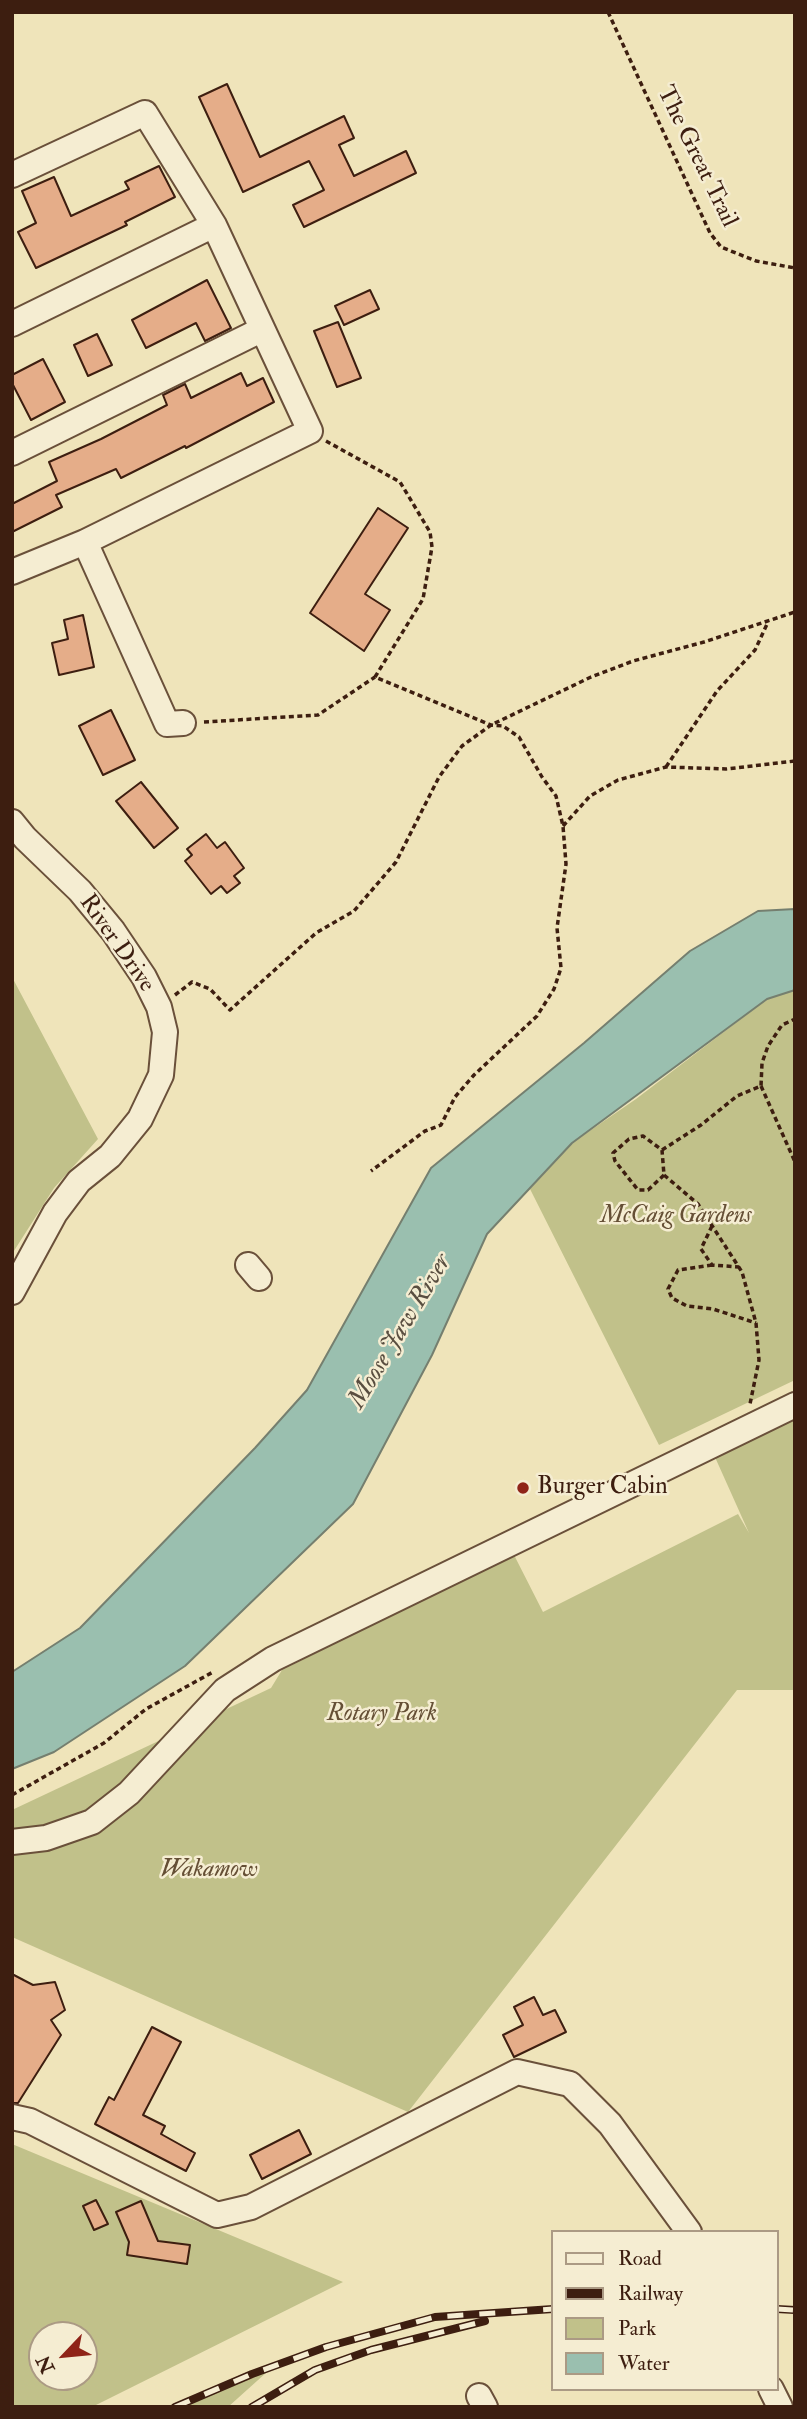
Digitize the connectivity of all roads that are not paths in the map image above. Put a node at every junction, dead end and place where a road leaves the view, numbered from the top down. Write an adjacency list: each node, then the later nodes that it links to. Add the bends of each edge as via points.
1 (12, 175): 2 (street, via 145,113)
2 (214, 225): 3 (street); 4 (street)
3 (12, 324)
4 (261, 330): 5 (street); 6 (street, via 310,432)
5 (12, 453)
6 (85, 542): 7 (street); 8 (street, via 167,724)
7 (12, 572)
8 (183, 723)
9 (12, 822): 10 (street, River Drive, via 113,931 144,977 165,1032 161,1075 139,1119 54,1213)
10 (12, 1292)
11 (795, 1405): 12 (street, via 273,1659 225,1690 129,1793 92,1822 46,1838)
12 (12, 1842)
13 (12, 2117): 14 (street, via 30,2121 217,2215 251,2207 517,2072 569,2084 610,2124)
14 (689, 2230)
15 (772, 2391): 16 (street)
16 (780, 2407)

